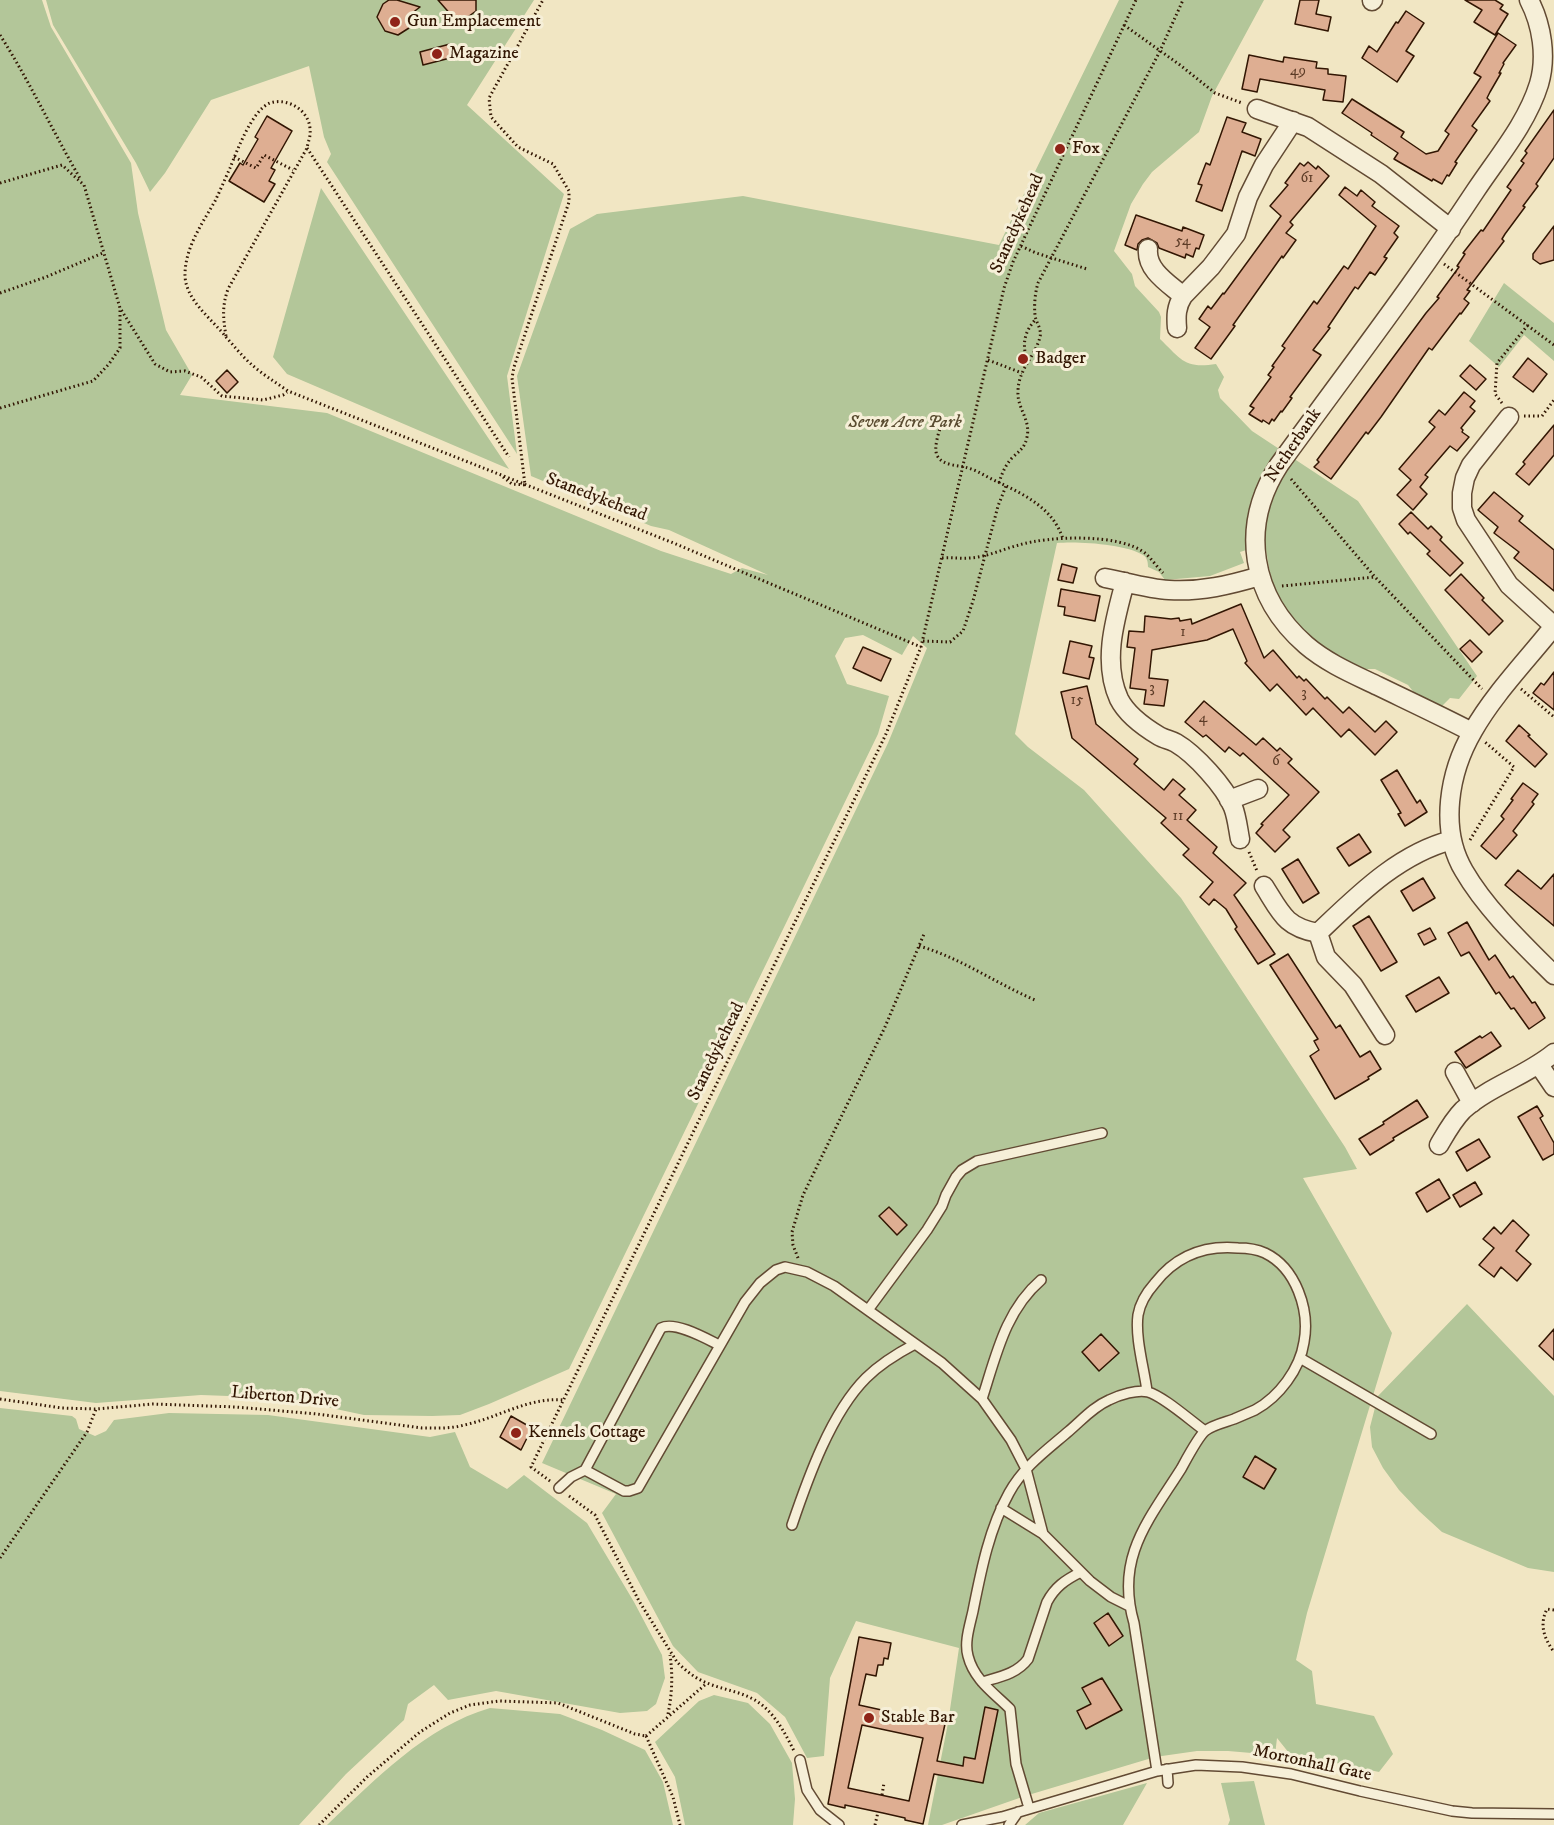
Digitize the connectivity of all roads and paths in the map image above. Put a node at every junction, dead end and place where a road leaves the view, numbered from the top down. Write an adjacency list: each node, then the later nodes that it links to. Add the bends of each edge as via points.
1 (543, 0): 42 (path, via 489,98 491,117 518,147 553,164 569,191 569,202 512,378)
2 (1136, 0): 5 (path, Stanedykehead)
3 (1183, 0): 7 (path)
4 (1529, 0): 15 (street, Netherbank, via 1542,49 1538,87 1521,123)
5 (1124, 25): 7 (path); 16 (path, Stanedykehead)
6 (0, 35): 14 (path)
7 (1160, 51): 8 (path, via 1215,93); 20 (path)
8 (1257, 109): 9 (street)
9 (1293, 121): 15 (street, via 1381,174); 23 (street, via 1264,165 1236,234)
10 (307, 148): 11 (path, Stanedykehead, via 311,128 308,118 294,105 269,103 252,121); 12 (path); 38 (path)
11 (234, 157): 12 (path, via 256,168 264,154); 28 (path, Stanedykehead, via 193,241 185,275 198,307)
12 (293, 170): 28 (path, via 228,289 222,316)
13 (0, 183): 14 (path, via 62,165)
14 (84, 185): 18 (path)
15 (1451, 229): 19 (street, Netherbank)
16 (1021, 246): 20 (path); 30 (path, Stanedykehead, via 1004,288)
17 (1148, 249): 23 (street, via 1151,266)
18 (103, 254): 22 (path); 24 (path)
19 (1432, 256): 26 (path); 39 (street, Netherbank)
20 (1052, 259): 21 (path); 25 (path, via 1036,290)
21 (1087, 269)
22 (0, 293)
23 (1183, 296): 27 (street, via 1176,312)
24 (120, 308): 33 (path, via 155,364 170,372 185,371 201,377 222,396 240,399 263,400); 35 (path, via 120,348 93,381)
25 (1036, 320): 31 (path, via 1025,333); 31 (path, via 1041,334)
26 (1528, 325): 29 (path); 36 (path, via 1497,363 1495,394)
27 (1177, 328)
28 (226, 336): 33 (path, Stanedykehead, via 250,363)
29 (1554, 345)
30 (988, 360): 32 (path); 40 (path, Stanedykehead)
31 (1027, 360): 32 (path)
32 (1022, 373): 41 (path, via 1018,392 1029,429 1027,439 1024,448 1002,471)
33 (288, 391): 42 (path, Stanedykehead)
34 (1554, 400): 36 (path, via 1542,416)
35 (0, 408)
36 (1509, 417): 52 (street, via 1471,465 1465,478 1462,508 1509,585)
37 (942, 421): 40 (path, via 938,457)
38 (509, 457)
39 (1279, 465): 47 (path); 50 (street, Netherbank, via 1269,480 1256,520 1255,549)
40 (964, 467): 41 (path); 46 (path, Stanedykehead)
41 (999, 483): 43 (path)
42 (525, 485): 54 (path, Stanedykehead)
43 (1006, 486): 44 (path, via 1051,515); 45 (path)
44 (1063, 538): 45 (path, via 1020,544); 51 (path, via 1096,537 1144,552 1168,578)
45 (984, 556): 46 (path); 53 (path, via 963,631 950,642)
46 (942, 558): 53 (path, Stanedykehead)
47 (1375, 577): 50 (path); 56 (path)
48 (1105, 578): 49 (street)
49 (1125, 582): 51 (street); 60 (street, via 1111,649 1118,697 1141,724 1176,743 1214,777)
50 (1262, 582): 51 (street); 58 (street, Netherbank, via 1290,628 1320,656)
51 (1168, 590)
52 (1554, 626): 55 (street)
53 (923, 641): 54 (path, Stanedykehead)
54 (921, 647): 87 (path, Stanedykehead, via 886,734)
55 (1510, 680): 56 (street); 57 (path)
56 (1494, 701): 58 (street)
57 (1554, 717)
58 (1472, 732): 62 (street, via 1452,789); 63 (path, via 1514,767)
59 (1257, 789): 60 (street)
60 (1229, 800): 61 (street)
61 (1240, 839): 64 (path, via 1248,846)
62 (1452, 840): 63 (street); 65 (street, via 1427,848 1366,887)
63 (1458, 859): 68 (street, via 1485,901)
64 (1264, 886): 65 (street, via 1292,925)
65 (1318, 933): 70 (street, via 1326,957 1353,986)
66 (924, 934): 67 (path)
67 (919, 946): 69 (path, via 955,958); 78 (path, via 899,997 796,1213 793,1245)
68 (1554, 975)
69 (1035, 1000)
70 (1385, 1035)
71 (1554, 1053): 72 (street)
72 (1539, 1065): 74 (street); 75 (street)
73 (1455, 1072): 75 (street)
74 (1554, 1087)
75 (1472, 1103): 77 (street, via 1452,1122)
76 (1102, 1133): 80 (lane, via 977,1161 962,1170 927,1230)
77 (1439, 1145)
78 (807, 1272): 80 (lane); 82 (lane, via 785,1267 768,1276 752,1291)
79 (1041, 1280): 86 (lane, via 1025,1295 1007,1324)
80 (868, 1310): 81 (lane)
81 (915, 1344): 86 (lane); 95 (lane, via 871,1373 853,1394 814,1465)
82 (719, 1345): 92 (lane, via 642,1485 624,1491); 92 (lane, via 673,1326 661,1328)
83 (1300, 1358): 84 (lane, via 1306,1314 1298,1290 1275,1259 1257,1250 1233,1247 1201,1250 1168,1269 1142,1302 1138,1324); 89 (lane, via 1281,1388 1266,1402); 90 (lane)
84 (1147, 1391): 89 (lane); 91 (lane, via 1122,1395 1097,1407)
85 (0, 1399): 88 (path, Liberton Drive)
86 (982, 1399): 91 (lane)
87 (563, 1400): 88 (path, Liberton Drive, via 543,1400 476,1422 440,1428 236,1407 153,1404); 93 (path, Stanedykehead, via 531,1467)
88 (96, 1409): 97 (path, via 87,1432)
89 (1205, 1431): 99 (lane, via 1139,1537 1131,1557)
90 (1431, 1434)
91 (1026, 1469): 94 (lane); 96 (lane)
92 (585, 1470): 93 (lane)
93 (559, 1488): 102 (path, via 595,1515)
94 (1001, 1508): 96 (lane); 103 (lane, via 986,1554 967,1642 970,1663)
95 (792, 1525)
96 (1043, 1534): 98 (lane)
97 (0, 1558)
98 (1081, 1572): 99 (lane, via 1106,1594); 103 (lane, via 1067,1579 1047,1602 1023,1665)
99 (1129, 1606): 108 (lane)
100 (1554, 1610): 101 (path, via 1547,1609 1542,1623)
101 (1554, 1652)
102 (669, 1653): 104 (path, via 683,1669); 105 (path, via 672,1671)
103 (982, 1682): 112 (lane, via 1010,1709 1016,1764)
104 (707, 1683): 105 (path); 107 (path, via 753,1699 777,1721)
105 (668, 1716): 106 (path)
106 (646, 1736): 116 (path, via 558,1703 470,1704 420,1732 366,1777); 117 (path, via 674,1797)
107 (800, 1760): 118 (lane, via 807,1790 820,1810)
108 (1162, 1770): 110 (lane); 112 (lane, Mortonhall Gate); 115 (lane, Mortonhall Gate, via 1196,1765 1254,1768 1452,1811)
109 (884, 1783): 111 (path)
110 (1168, 1784)
111 (882, 1796)
112 (1029, 1808): 114 (lane, Mortonhall Gate)
113 (878, 1812): 119 (path)
114 (1018, 1812): 120 (lane, Mortonhall Gate); 121 (lane)
115 (1554, 1814)
116 (319, 1825)
117 (680, 1825)
118 (839, 1825)
119 (875, 1825)
120 (962, 1825)
121 (1010, 1825)

